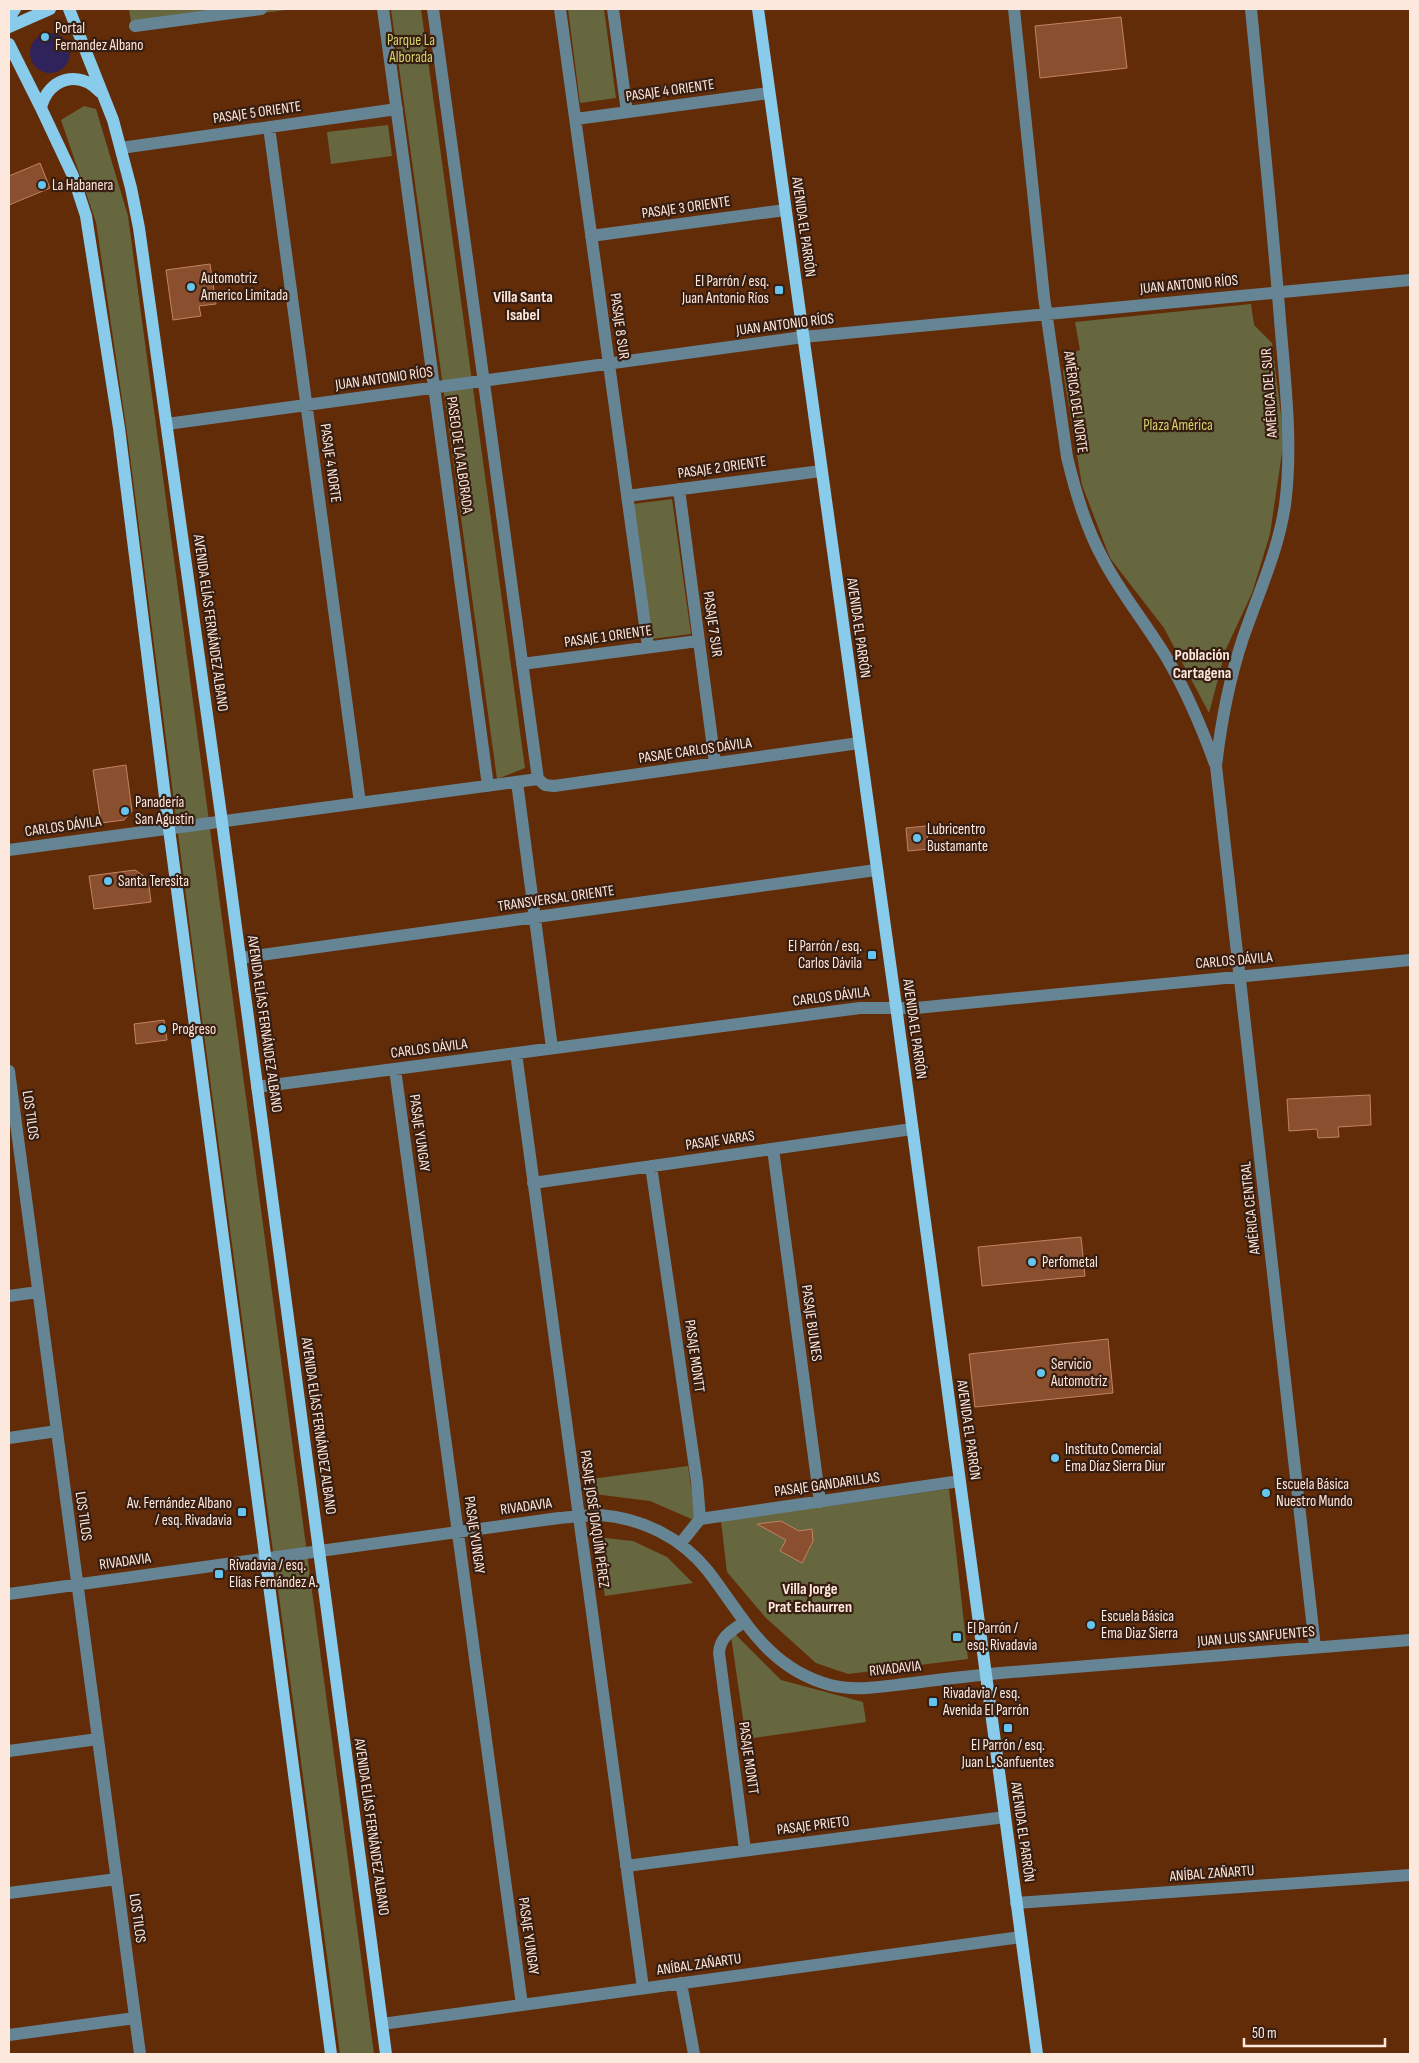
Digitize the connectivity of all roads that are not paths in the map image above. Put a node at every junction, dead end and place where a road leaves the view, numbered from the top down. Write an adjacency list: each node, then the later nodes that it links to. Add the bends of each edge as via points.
1 (15, 9): 12 (main road)
2 (50, 9): 14 (main road)
3 (69, 9): 17 (main road, AVENIDA ELÍAS FERNÁNDEZ ALBANO)
4 (261, 9): 13 (street)
5 (383, 9): 19 (street, PASEO DE LA ALBORADA)
6 (433, 9): 31 (street)
7 (560, 9): 21 (street, PASAJE 8 SUR)
8 (612, 9): 20 (street)
9 (758, 9): 16 (main road, AVENIDA EL PARRÓN)
10 (1014, 9): 28 (street, AMÉRICA DEL NORTE)
11 (1251, 9): 27 (street, AMÉRICA DEL SUR)
12 (9, 18)
13 (135, 26)
14 (9, 27)
15 (9, 44): 18 (main road)
16 (769, 93): 20 (street, PASAJE 4 ORIENTE); 24 (main road, AVENIDA EL PARRÓN)
17 (102, 94): 18 (main road, via 84,80 70,79 56,84 46,94); 23 (main road, AVENIDA ELÍAS FERNÁNDEZ ALBANO)
18 (42, 108): 49 (main road, via 73,176 86,216 119,428)
19 (397, 109): 22 (street, PASAJE 5 ORIENTE); 32 (street, PASEO DE LA ALBORADA)
20 (627, 112): 21 (street, PASAJE 4 ORIENTE)
21 (576, 119): 25 (street, PASAJE 8 SUR)
22 (269, 127): 23 (street, PASAJE 5 ORIENTE); 33 (street, PASAJE 4 NORTE)
23 (121, 148): 34 (main road, AVENIDA ELÍAS FERNÁNDEZ ALBANO, via 139,228)
24 (785, 210): 25 (street, PASAJE 3 ORIENTE); 29 (main road, AVENIDA EL PARRÓN)
25 (591, 236): 30 (street, PASAJE 8 SUR)
26 (1410, 280): 27 (street, JUAN ANTONIO RÍOS)
27 (1278, 292): 28 (street, JUAN ANTONIO RÍOS); 43 (street, AMÉRICA DEL SUR, via 1289,429 1284,507 1273,556 1232,674)
28 (1046, 314): 29 (street, JUAN ANTONIO RÍOS); 43 (street, AMÉRICA DEL NORTE, via 1067,457 1081,509 1105,562 1180,683)
29 (803, 337): 30 (street, JUAN ANTONIO RÍOS); 35 (main road, AVENIDA EL PARRÓN)
30 (609, 363): 31 (street, JUAN ANTONIO RÍOS); 37 (street, PASAJE 8 SUR)
31 (484, 381): 32 (street, JUAN ANTONIO RÍOS); 40 (street)
32 (434, 388): 33 (street, JUAN ANTONIO RÍOS); 46 (street, PASEO DE LA ALBORADA)
33 (307, 405): 34 (street, JUAN ANTONIO RÍOS); 47 (street, PASAJE 4 NORTE)
34 (167, 424): 48 (main road, AVENIDA ELÍAS FERNÁNDEZ ALBANO)
35 (821, 471): 36 (street, PASAJE 2 ORIENTE); 41 (main road, AVENIDA EL PARRÓN)
36 (679, 489): 37 (street, PASAJE 2 ORIENTE); 38 (street, PASAJE 7 SUR)
37 (627, 496): 39 (street, PASAJE 8 SUR)
38 (698, 641): 39 (street, PASAJE 1 ORIENTE); 42 (street, PASAJE 7 SUR)
39 (648, 648): 40 (street, PASAJE 1 ORIENTE)
40 (522, 664): 44 (street)
41 (859, 743): 42 (street, PASAJE CARLOS DÁVILA); 51 (main road, AVENIDA EL PARRÓN)
42 (715, 763): 44 (street, PASAJE CARLOS DÁVILA, via 554,786 545,785)
43 (1216, 766): 55 (street, AMÉRICA CENTRAL)
44 (538, 779): 45 (street, CARLOS DÁVILA)
45 (517, 782): 46 (street, CARLOS DÁVILA); 52 (street)
46 (488, 786): 47 (street, CARLOS DÁVILA)
47 (360, 803): 48 (street, CARLOS DÁVILA)
48 (222, 822): 49 (street, CARLOS DÁVILA); 53 (main road, AVENIDA ELÍAS FERNÁNDEZ ALBANO)
49 (169, 829): 50 (street, CARLOS DÁVILA); 78 (main road)
50 (9, 850)
51 (876, 870): 52 (street, TRANSVERSAL ORIENTE); 56 (main road, AVENIDA EL PARRÓN)
52 (535, 917): 53 (street, TRANSVERSAL ORIENTE); 57 (street)
53 (240, 958): 61 (main road, AVENIDA ELÍAS FERNÁNDEZ ALBANO)
54 (1410, 960): 55 (street, CARLOS DÁVILA)
55 (1240, 976): 56 (street, CARLOS DÁVILA, via 916,1008); 83 (street, AMÉRICA CENTRAL)
56 (896, 1006): 57 (street, CARLOS DÁVILA); 62 (main road, AVENIDA EL PARRÓN)
57 (552, 1048): 58 (street, CARLOS DÁVILA)
58 (516, 1053): 59 (street, CARLOS DÁVILA); 66 (street, PASAJE JOSÉ JOAQUÍN PÉREZ)
59 (395, 1069): 61 (street, CARLOS DÁVILA); 75 (street, PASAJE YUNGAY)
60 (9, 1072): 64 (street, LOS TILOS)
61 (258, 1087): 77 (main road, AVENIDA ELÍAS FERNÁNDEZ ALBANO)
62 (912, 1129): 63 (street, PASAJE VARAS); 71 (main road, AVENIDA EL PARRÓN)
63 (772, 1149): 65 (street, PASAJE VARAS); 72 (street, PASAJE BULNES)
64 (14, 1153): 67 (street, LOS TILOS)
65 (651, 1166): 66 (street, PASAJE VARAS); 74 (street, PASAJE MONTT)
66 (533, 1183): 73 (street, PASAJE JOSÉ JOAQUÍN PÉREZ)
67 (38, 1292): 68 (street); 69 (street, LOS TILOS)
68 (9, 1296)
69 (57, 1431): 70 (street); 79 (street, LOS TILOS)
70 (9, 1438)
71 (960, 1482): 72 (street, PASAJE GANDARILLAS); 84 (main road, AVENIDA EL PARRÓN)
72 (820, 1502): 74 (street, PASAJE GANDARILLAS)
73 (578, 1516): 75 (street, RIVADAVIA); 76 (street, RIVADAVIA, via 599,1515 640,1523); 89 (street, PASAJE JOSÉ JOAQUÍN PÉREZ)
74 (700, 1519): 76 (street)
75 (458, 1532): 77 (street, RIVADAVIA); 97 (street, PASAJE YUNGAY)
76 (680, 1544): 81 (street, RIVADAVIA, via 707,1570)
77 (319, 1551): 78 (street, RIVADAVIA); 99 (main road, AVENIDA ELÍAS FERNÁNDEZ ALBANO)
78 (266, 1558): 79 (street, RIVADAVIA); 102 (main road)
79 (77, 1585): 80 (street, RIVADAVIA); 85 (street, LOS TILOS)
80 (9, 1594)
81 (744, 1622): 84 (street, RIVADAVIA, via 759,1641 788,1666 832,1685 870,1688); 88 (street, PASAJE MONTT, via 725,1636 719,1653)
82 (1410, 1640): 83 (street, JUAN LUIS SANFUENTES)
83 (1315, 1648): 84 (street, JUAN LUIS SANFUENTES)
84 (986, 1674): 87 (main road, AVENIDA EL PARRÓN)
85 (98, 1739): 86 (street); 91 (street, LOS TILOS)
86 (9, 1751)
87 (1005, 1817): 88 (street, PASAJE PRIETO); 93 (main road, AVENIDA EL PARRÓN)
88 (745, 1850): 89 (street, PASAJE PRIETO)
89 (626, 1866): 96 (street, PASAJE JOSÉ JOAQUÍN PÉREZ)
90 (1410, 1875): 93 (street, ANÍBAL ZAÑARTU)
91 (116, 1879): 92 (street); 98 (street, LOS TILOS)
92 (9, 1893)
93 (1016, 1903): 94 (main road, AVENIDA EL PARRÓN)
94 (1021, 1936): 95 (street, ANÍBAL ZAÑARTU); 105 (main road, AVENIDA EL PARRÓN)
95 (681, 1983): 96 (street, ANÍBAL ZAÑARTU); 104 (street)
96 (643, 1988): 97 (street, ANÍBAL ZAÑARTU)
97 (522, 2005): 99 (street, ANÍBAL ZAÑARTU)
98 (135, 2018): 100 (street); 101 (street, LOS TILOS)
99 (382, 2024): 103 (main road, AVENIDA ELÍAS FERNÁNDEZ ALBANO)
100 (9, 2035)
101 (140, 2054)
102 (331, 2054)
103 (386, 2054)
104 (694, 2054)
105 (1037, 2054)

